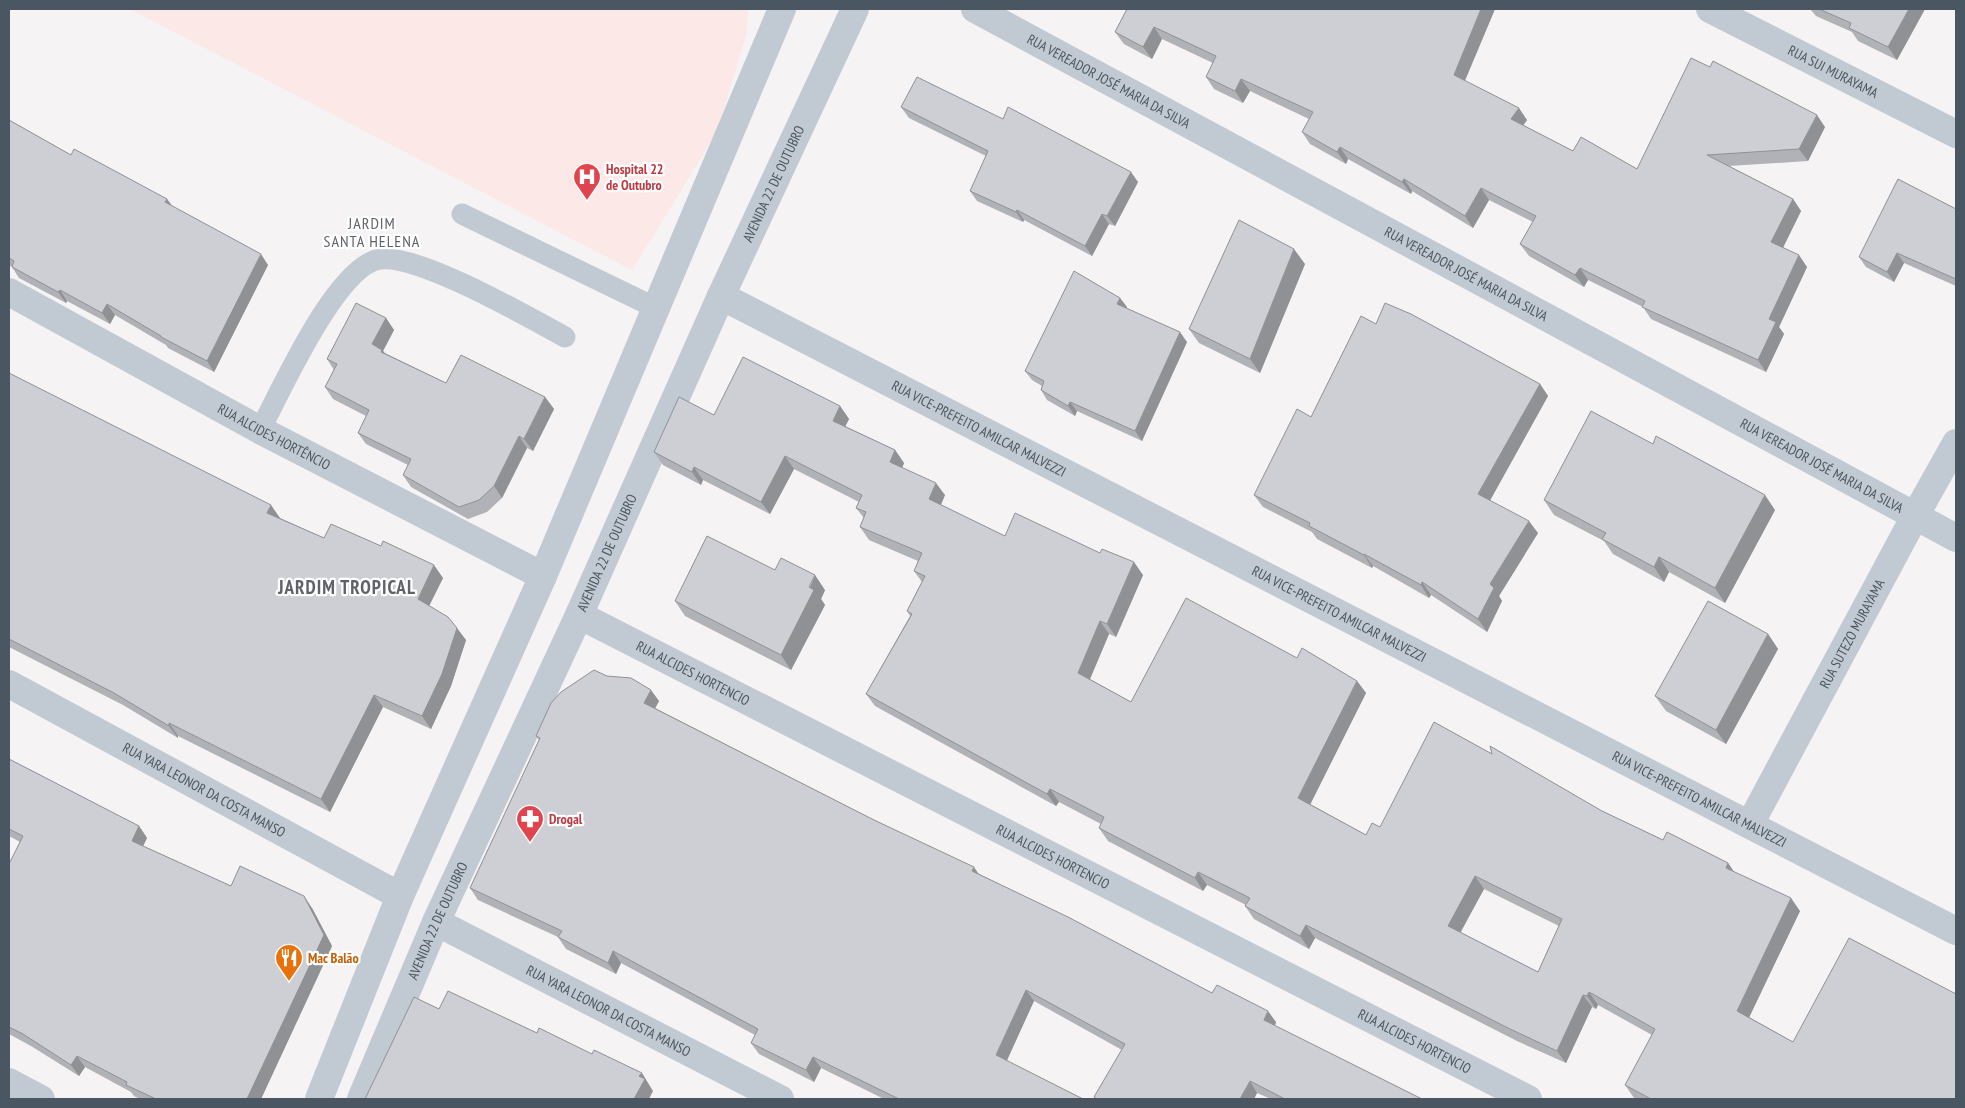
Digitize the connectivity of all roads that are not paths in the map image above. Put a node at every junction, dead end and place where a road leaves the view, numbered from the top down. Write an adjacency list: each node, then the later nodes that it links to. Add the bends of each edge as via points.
1 (782, 9): 9 (street)
2 (855, 9): 8 (street, AVENIDA 22 DE OUTUBRO)
3 (975, 9): 13 (street, RUA VEREADOR JOSÉ MARIA DA SILVA)
4 (1710, 9): 5 (street, RUA SUI MURAYAMA)
5 (1956, 134)
6 (462, 214): 9 (lane)
7 (9, 292): 11 (street, RUA ALCIDES HORTÊNCIO)
8 (721, 296): 16 (street, AVENIDA 22 DE OUTUBRO); 18 (street, RUA VICE-PREFEITO AMILCAR MALVEZZI)
9 (656, 308): 15 (street)
10 (565, 337): 11 (lane, via 482,294 414,264 381,259 370,262 339,290)
11 (260, 430): 15 (street, RUA ALCIDES HORTÊNCIO)
12 (1956, 443): 13 (street, RUA SUTEZO MURAYAMA)
13 (1914, 516): 14 (street, RUA VEREADOR JOSÉ MARIA DA SILVA); 18 (street, RUA SUTEZO MURAYAMA)
14 (1956, 538)
15 (543, 576): 19 (street)
16 (579, 615): 20 (street, AVENIDA 22 DE OUTUBRO); 27 (street, RUA ALCIDES HORTENCIO)
17 (9, 684): 19 (street, RUA YARA LEONOR DA COSTA MANSO)
18 (1750, 824): 21 (street, RUA VICE-PREFEITO AMILCAR MALVEZZI)
19 (400, 896): 24 (street)
20 (436, 922): 25 (street, AVENIDA 22 DE OUTUBRO); 26 (street, RUA YARA LEONOR DA COSTA MANSO)
21 (1956, 931)
22 (9, 1082): 23 (street)
23 (41, 1099)
24 (319, 1099)
25 (361, 1099)
26 (780, 1099)
27 (1528, 1099)

